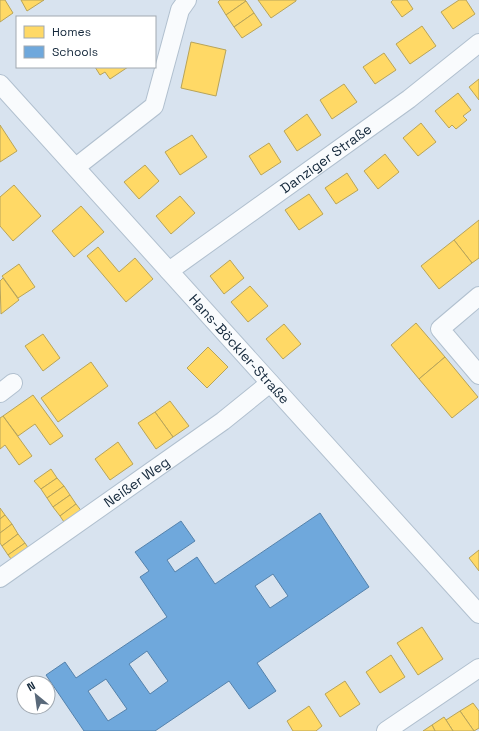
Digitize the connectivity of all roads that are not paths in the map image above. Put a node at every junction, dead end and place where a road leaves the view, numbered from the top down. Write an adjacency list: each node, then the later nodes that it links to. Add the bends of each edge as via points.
1 (187, 0): 4 (street, via 180,10 154,106)
2 (479, 43): 5 (street, Danziger Straße, via 409,99)
3 (3, 91): 4 (street, Hans-Böckler-Straße)
4 (76, 167): 5 (street, Hans-Böckler-Straße)
5 (170, 271): 8 (street, Hans-Böckler-Straße)
6 (479, 296): 7 (street, via 440,329)
7 (479, 375)
8 (270, 383): 9 (street, Neißer Weg, via 223,421); 10 (street, Hans-Böckler-Straße)
9 (0, 578)
10 (479, 614)
11 (479, 668): 12 (street)
12 (386, 731)

